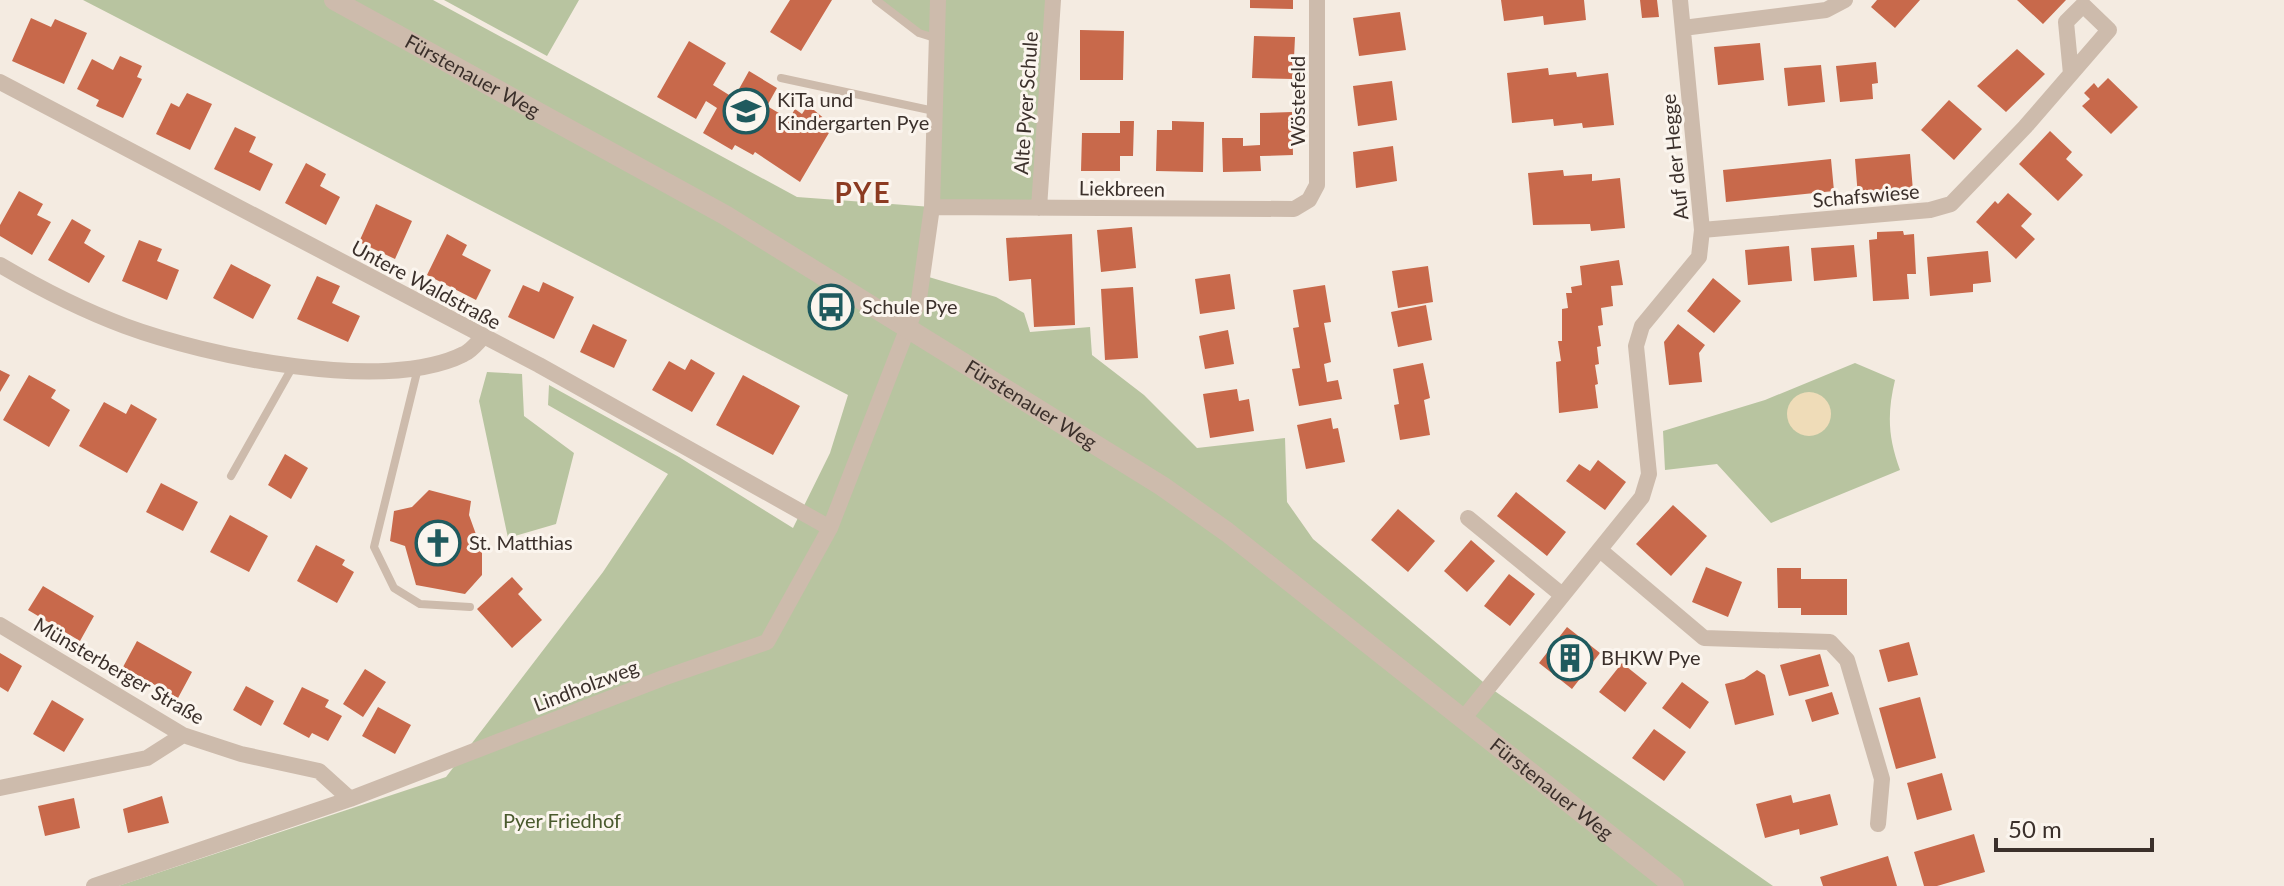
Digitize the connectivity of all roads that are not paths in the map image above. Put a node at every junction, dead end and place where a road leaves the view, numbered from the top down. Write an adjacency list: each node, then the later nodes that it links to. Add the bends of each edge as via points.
1 (334, 0): 19 (street, Fürstenauer Weg, via 725,215)
2 (876, 0): 9 (lane, via 919,33)
3 (938, 0): 9 (street, Lindholzweg)
4 (1053, 0): 16 (street, Alte Pyer Schule)
5 (1317, 0): 14 (street, Wöstefeld, via 1318,168)
6 (1680, 0): 8 (street, Auf der Hegge)
7 (1845, 0): 8 (street, via 1826,10)
8 (1683, 28): 17 (street, Auf der Hegge)
9 (939, 39): 13 (street, Lindholzweg)
10 (2071, 74): 17 (street, Schafswiese, via 1951,204)
11 (781, 78): 13 (lane)
12 (0, 82): 20 (street, Untere Waldstraße)
13 (935, 111): 15 (street, Lindholzweg)
14 (1309, 200): 16 (street, Liekbreen, via 1294,209 1275,210)
15 (932, 207): 16 (street, Liekbreen); 19 (street, Lindholzweg)
16 (1039, 208)
17 (1702, 230): 26 (street, Auf der Hegge, via 1699,257 1642,326 1636,346 1649,474 1642,497)
18 (0, 265): 21 (street, via 125,326 201,350)
19 (910, 329): 25 (street, Lindholzweg); 30 (street, Fürstenauer Weg, via 1162,486)
20 (482, 338): 22 (street, via 466,354); 25 (street, Untere Waldstraße)
21 (294, 366): 22 (street); 23 (lane)
22 (418, 367): 28 (lane, via 374,547 394,588 420,604)
23 (231, 476)
24 (1468, 518): 27 (street)
25 (830, 528): 33 (street, Lindholzweg, via 767,642)
26 (1600, 550): 27 (street, Auf der Hegge); 34 (street, via 1704,638 1830,642 1847,660 1882,779)
27 (1562, 595): 30 (street, Auf der Hegge)
28 (470, 607)
29 (0, 625): 31 (street, Münsterberger Straße)
30 (1463, 719): 36 (street, Fürstenauer Weg)
31 (183, 735): 32 (street, via 147,758); 33 (street, Münsterberger Straße, via 319,771)
32 (0, 788)
33 (350, 799): 35 (street, Lindholzweg)
34 (1878, 824)
35 (94, 886)
36 (1674, 886)

